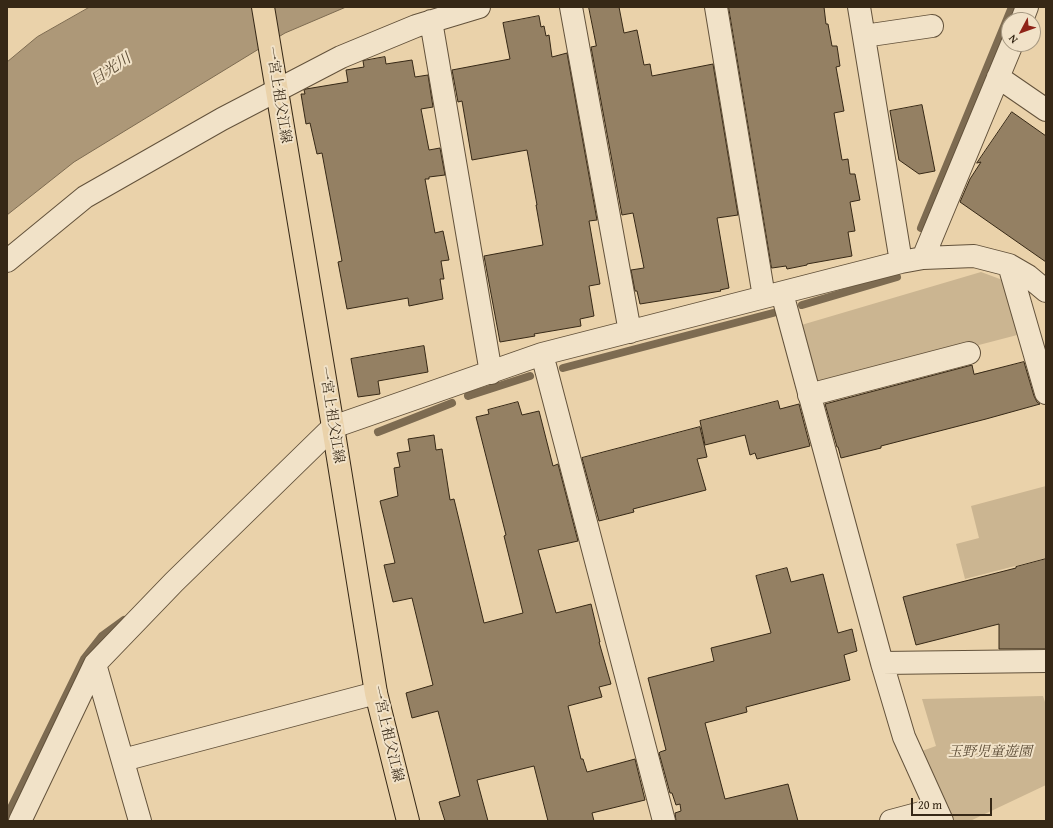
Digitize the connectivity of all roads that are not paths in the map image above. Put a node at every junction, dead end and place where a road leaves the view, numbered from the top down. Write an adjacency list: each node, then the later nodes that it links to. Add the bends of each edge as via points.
1 (263, 7): 11 (main road, 一宮上祖父江線)
2 (479, 7): 6 (street)
3 (571, 7): 19 (street)
4 (716, 7): 18 (street)
5 (859, 7): 8 (street)
6 (431, 21): 11 (street); 22 (street)
7 (932, 26): 8 (street)
8 (864, 36): 15 (street)
9 (1009, 52): 10 (street)
10 (998, 77): 12 (street); 13 (street)
11 (276, 84): 14 (street, via 85,197); 25 (main road, 一宮上祖父江線)
12 (1046, 110)
13 (923, 258): 15 (street); 16 (street, via 974,256)
14 (7, 261)
15 (901, 262): 18 (street)
16 (1008, 265): 17 (street, via 1028,276); 23 (street)
17 (1046, 291)
18 (773, 295): 19 (street); 24 (street)
19 (630, 332): 21 (street)
20 (969, 353): 24 (street)
21 (542, 354): 22 (street); 35 (street)
22 (491, 372): 25 (street)
23 (1046, 393)
24 (809, 395): 27 (street)
25 (333, 427): 28 (street, via 174,582); 29 (main road, 一宮上祖父江線)
26 (1046, 661): 27 (street)
27 (882, 663): 31 (street, via 904,737)
28 (95, 664): 30 (street); 32 (street)
29 (376, 694): 30 (street); 34 (main road, 一宮上祖父江線)
30 (123, 760): 33 (street)
31 (939, 815): 36 (street)
32 (20, 821)
33 (140, 821)
34 (408, 821)
35 (664, 821)
36 (891, 821)

